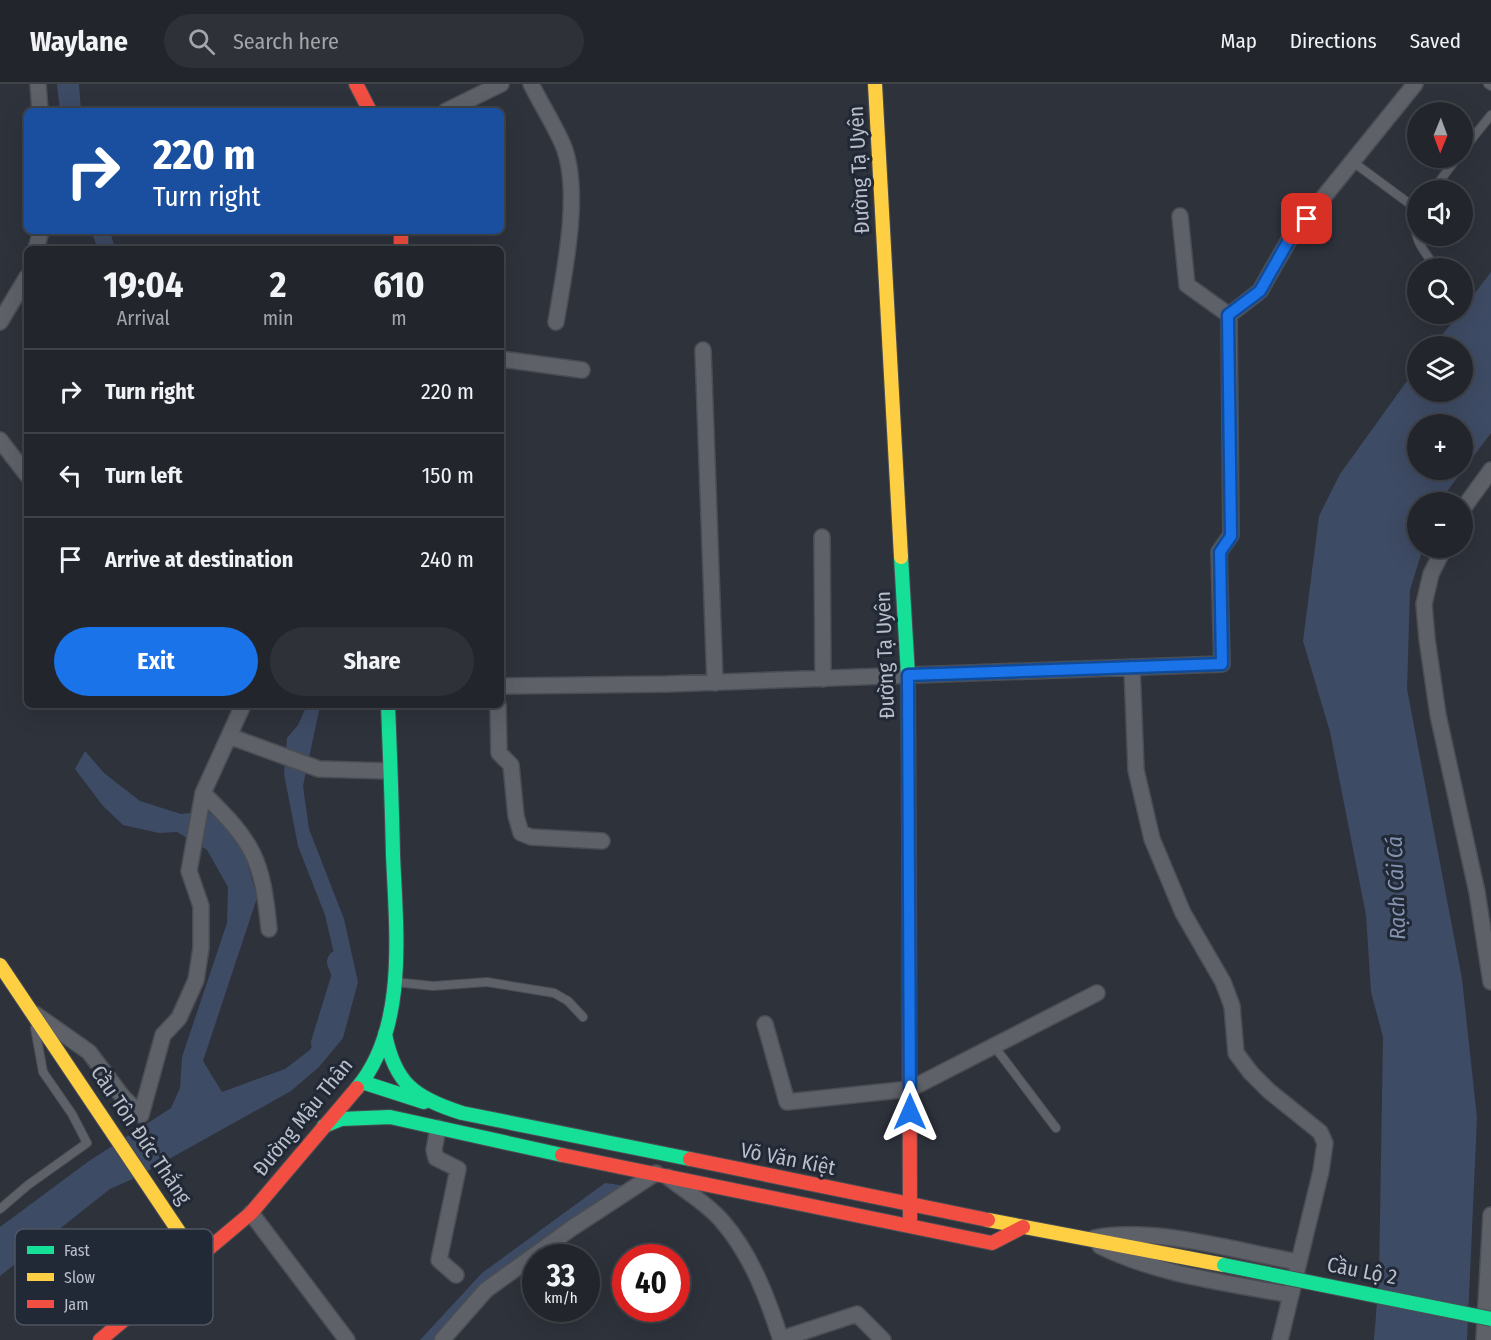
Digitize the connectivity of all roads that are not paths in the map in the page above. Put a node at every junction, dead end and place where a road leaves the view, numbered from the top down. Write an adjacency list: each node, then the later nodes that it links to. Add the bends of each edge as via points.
1 (38, 84): 7 (street)
2 (356, 84): 8 (main road)
3 (501, 84): 9 (street)
4 (531, 84): 18 (street, via 564,146 571,175 569,240)
5 (875, 84): 29 (main road, Đường Tạ Uyên)
6 (1415, 84): 12 (street)
7 (40, 108)
8 (368, 108)
9 (452, 108)
10 (1491, 114): 11 (lane)
11 (1473, 137)
12 (1353, 162): 13 (lane); 16 (street, via 1289,240 1260,291)
13 (1407, 202)
14 (1180, 216): 16 (street, via 1187,285)
15 (24, 282): 17 (street)
16 (1228, 315): 28 (street, via 1231,536 1220,552 1222,664)
17 (0, 322)
18 (556, 322)
19 (703, 350): 31 (street)
20 (504, 359): 21 (street)
21 (582, 370)
22 (0, 440): 24 (street)
23 (1491, 470): 25 (street)
24 (24, 471)
25 (1473, 495)
26 (822, 537): 30 (street)
27 (1439, 558): 43 (street, via 1424,604 1427,639 1438,715 1477,892)
28 (1132, 667): 29 (street); 67 (street, via 1136,770 1146,820 1183,913 1223,982 1232,1006 1236,1053 1257,1079 1320,1132 1324,1143)
29 (908, 675): 30 (street); 51 (main road, Đường Tạ Uyên)
30 (823, 679): 31 (street)
31 (716, 682): 32 (street)
32 (504, 686)
33 (242, 708): 36 (street)
34 (388, 708): 37 (main road, Đường Mậu Thân)
35 (498, 708): 39 (street, via 499,753 511,765 521,832 531,837)
36 (229, 736): 37 (street, via 319,769); 38 (street)
37 (389, 771): 42 (main road, Đường Mậu Thân)
38 (203, 793): 40 (street, via 238,829 257,859); 45 (street, via 189,871 201,906 196,980 179,1018 163,1035 141,1115 89,1052)
39 (602, 841)
40 (269, 929)
41 (0, 965): 45 (main road, Cầu Tôn Đức Thắng)
42 (395, 982): 46 (lane, via 433,986 487,982 554,993); 48 (main road, Đường Mậu Thân)
43 (1491, 982)
44 (1097, 993): 49 (street)
45 (32, 1011): 59 (lane, via 43,1072 87,1143); 64 (main road, Cầu Tôn Đức Thắng)
46 (583, 1017)
47 (765, 1024): 51 (street, via 787,1102)
48 (386, 1034): 50 (main road, Đường Mậu Thân); 52 (main road, Võ Văn Kiệt, via 390,1060 398,1077)
49 (994, 1046): 51 (street); 56 (lane)
50 (362, 1082): 52 (main road); 53 (main road); 54 (main road, Đường Mậu Thân)
51 (910, 1089): 58 (main road, Đường Tạ Uyên)
52 (431, 1104): 55 (main road); 58 (main road, Võ Văn Kiệt)
53 (384, 1117): 54 (main road, Võ Văn Kiệt, via 340,1119); 55 (main road, Võ Văn Kiệt)
54 (324, 1126): 60 (main road, Đường Mậu Thân)
55 (432, 1126): 57 (main road, Võ Văn Kiệt); 69 (street, via 436,1158 458,1168 440,1260)
56 (1056, 1128)
57 (661, 1174): 62 (main road, Võ Văn Kiệt); 76 (street, via 572,1228 486,1290); 77 (street, via 722,1220 754,1269)
58 (910, 1205): 62 (main road, Đường Tạ Uyên); 63 (main road, Võ Văn Kiệt)
59 (0, 1209)
60 (251, 1214): 66 (main road, Đường Mậu Thân); 75 (street)
61 (1491, 1215): 71 (street)
62 (910, 1226): 63 (main road, Võ Văn Kiệt, via 992,1243)
63 (1023, 1227): 65 (main road, Võ Văn Kiệt)
64 (179, 1229)
65 (1088, 1239): 67 (street, via 1147,1234); 68 (main road, Võ Văn Kiệt); 70 (street, via 1119,1255 1192,1276)
66 (213, 1247)
67 (1298, 1262): 70 (street)
68 (1224, 1265): 73 (main road, Cầu Lộ 2, bridge)
69 (456, 1275)
70 (1291, 1295): 79 (street)
71 (1488, 1300): 73 (street)
72 (118, 1325): 74 (main road, Đường Mậu Thân)
73 (1488, 1331)
74 (100, 1340)
75 (347, 1340)
76 (442, 1340)
77 (781, 1340): 78 (street, via 857,1314)
78 (883, 1340)
79 (1280, 1340)

